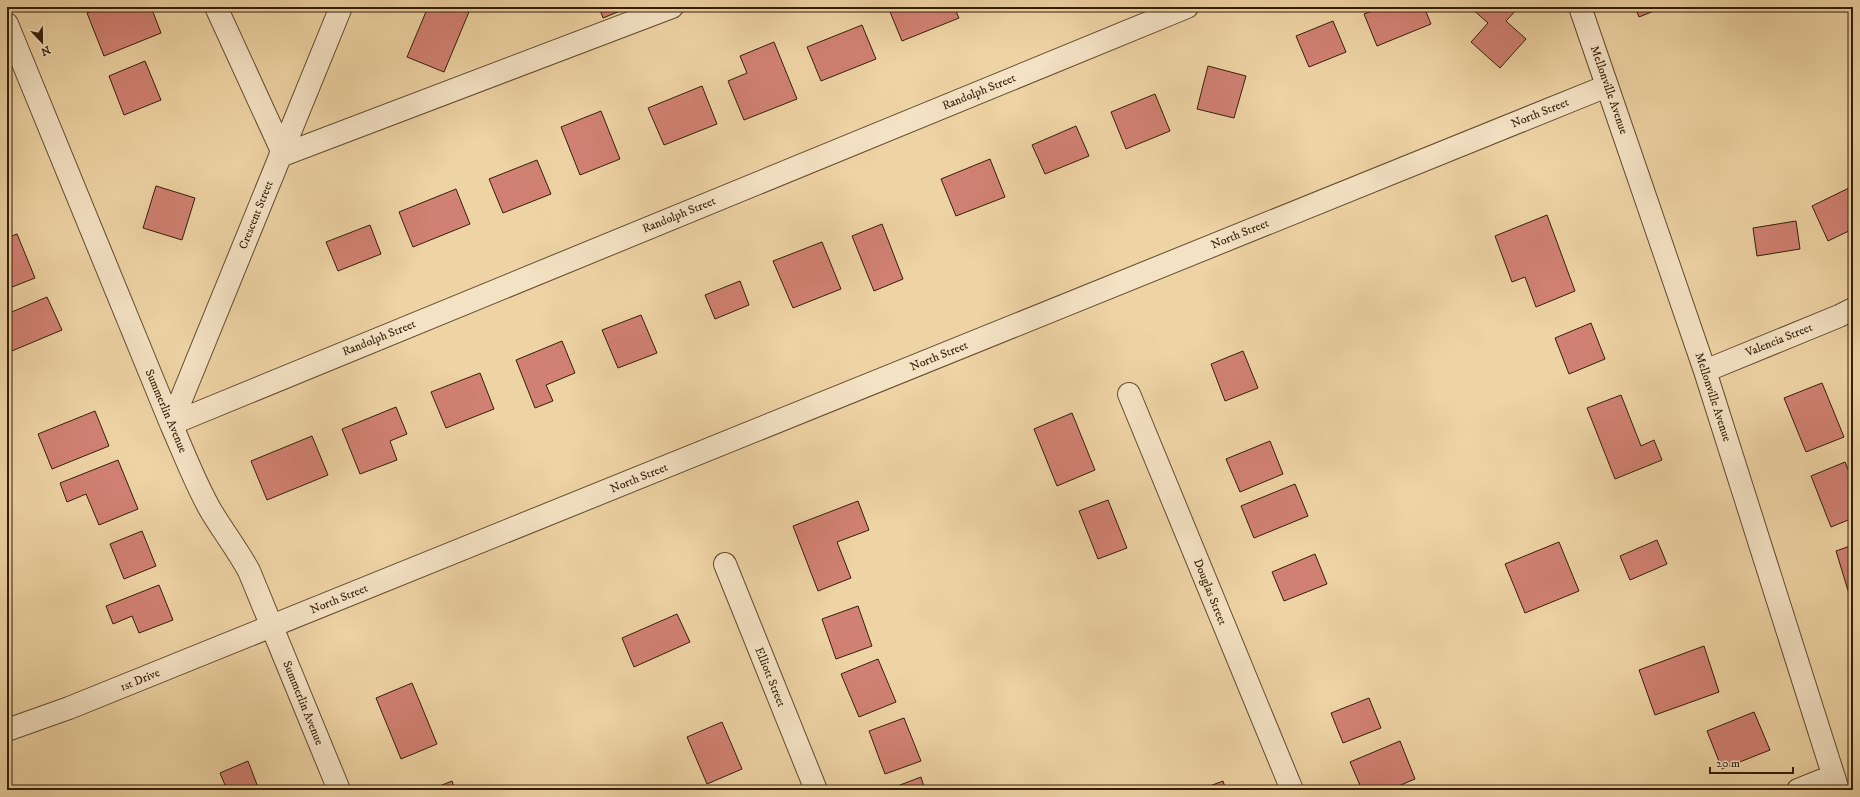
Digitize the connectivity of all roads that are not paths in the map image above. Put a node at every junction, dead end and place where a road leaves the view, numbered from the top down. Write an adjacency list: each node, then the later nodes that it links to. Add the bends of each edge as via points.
1 (216, 7): 8 (street)
2 (341, 7): 8 (street, Crescent Street)
3 (672, 7): 8 (street)
4 (1187, 7): 12 (street, Randolph Street)
5 (1580, 7): 7 (street, Mellonville Avenue)
6 (7, 24): 12 (street, Summerlin Avenue)
7 (1607, 86): 10 (street, Mellonville Avenue); 14 (street, North Street)
8 (281, 153): 12 (street, Crescent Street)
9 (1853, 309): 10 (street, Valencia Street)
10 (1705, 370): 16 (street, Mellonville Avenue)
11 (1129, 394): 19 (street, Douglas Street)
12 (171, 424): 14 (street, Summerlin Avenue, via 198,486 249,571)
13 (725, 564): 18 (street, Elliott Street)
14 (271, 626): 15 (street, 1st Drive, via 69,708); 17 (street, Summerlin Avenue)
15 (7, 730)
16 (1835, 783): 20 (street)
17 (338, 790)
18 (816, 790)
19 (1292, 790)
20 (1798, 790)

